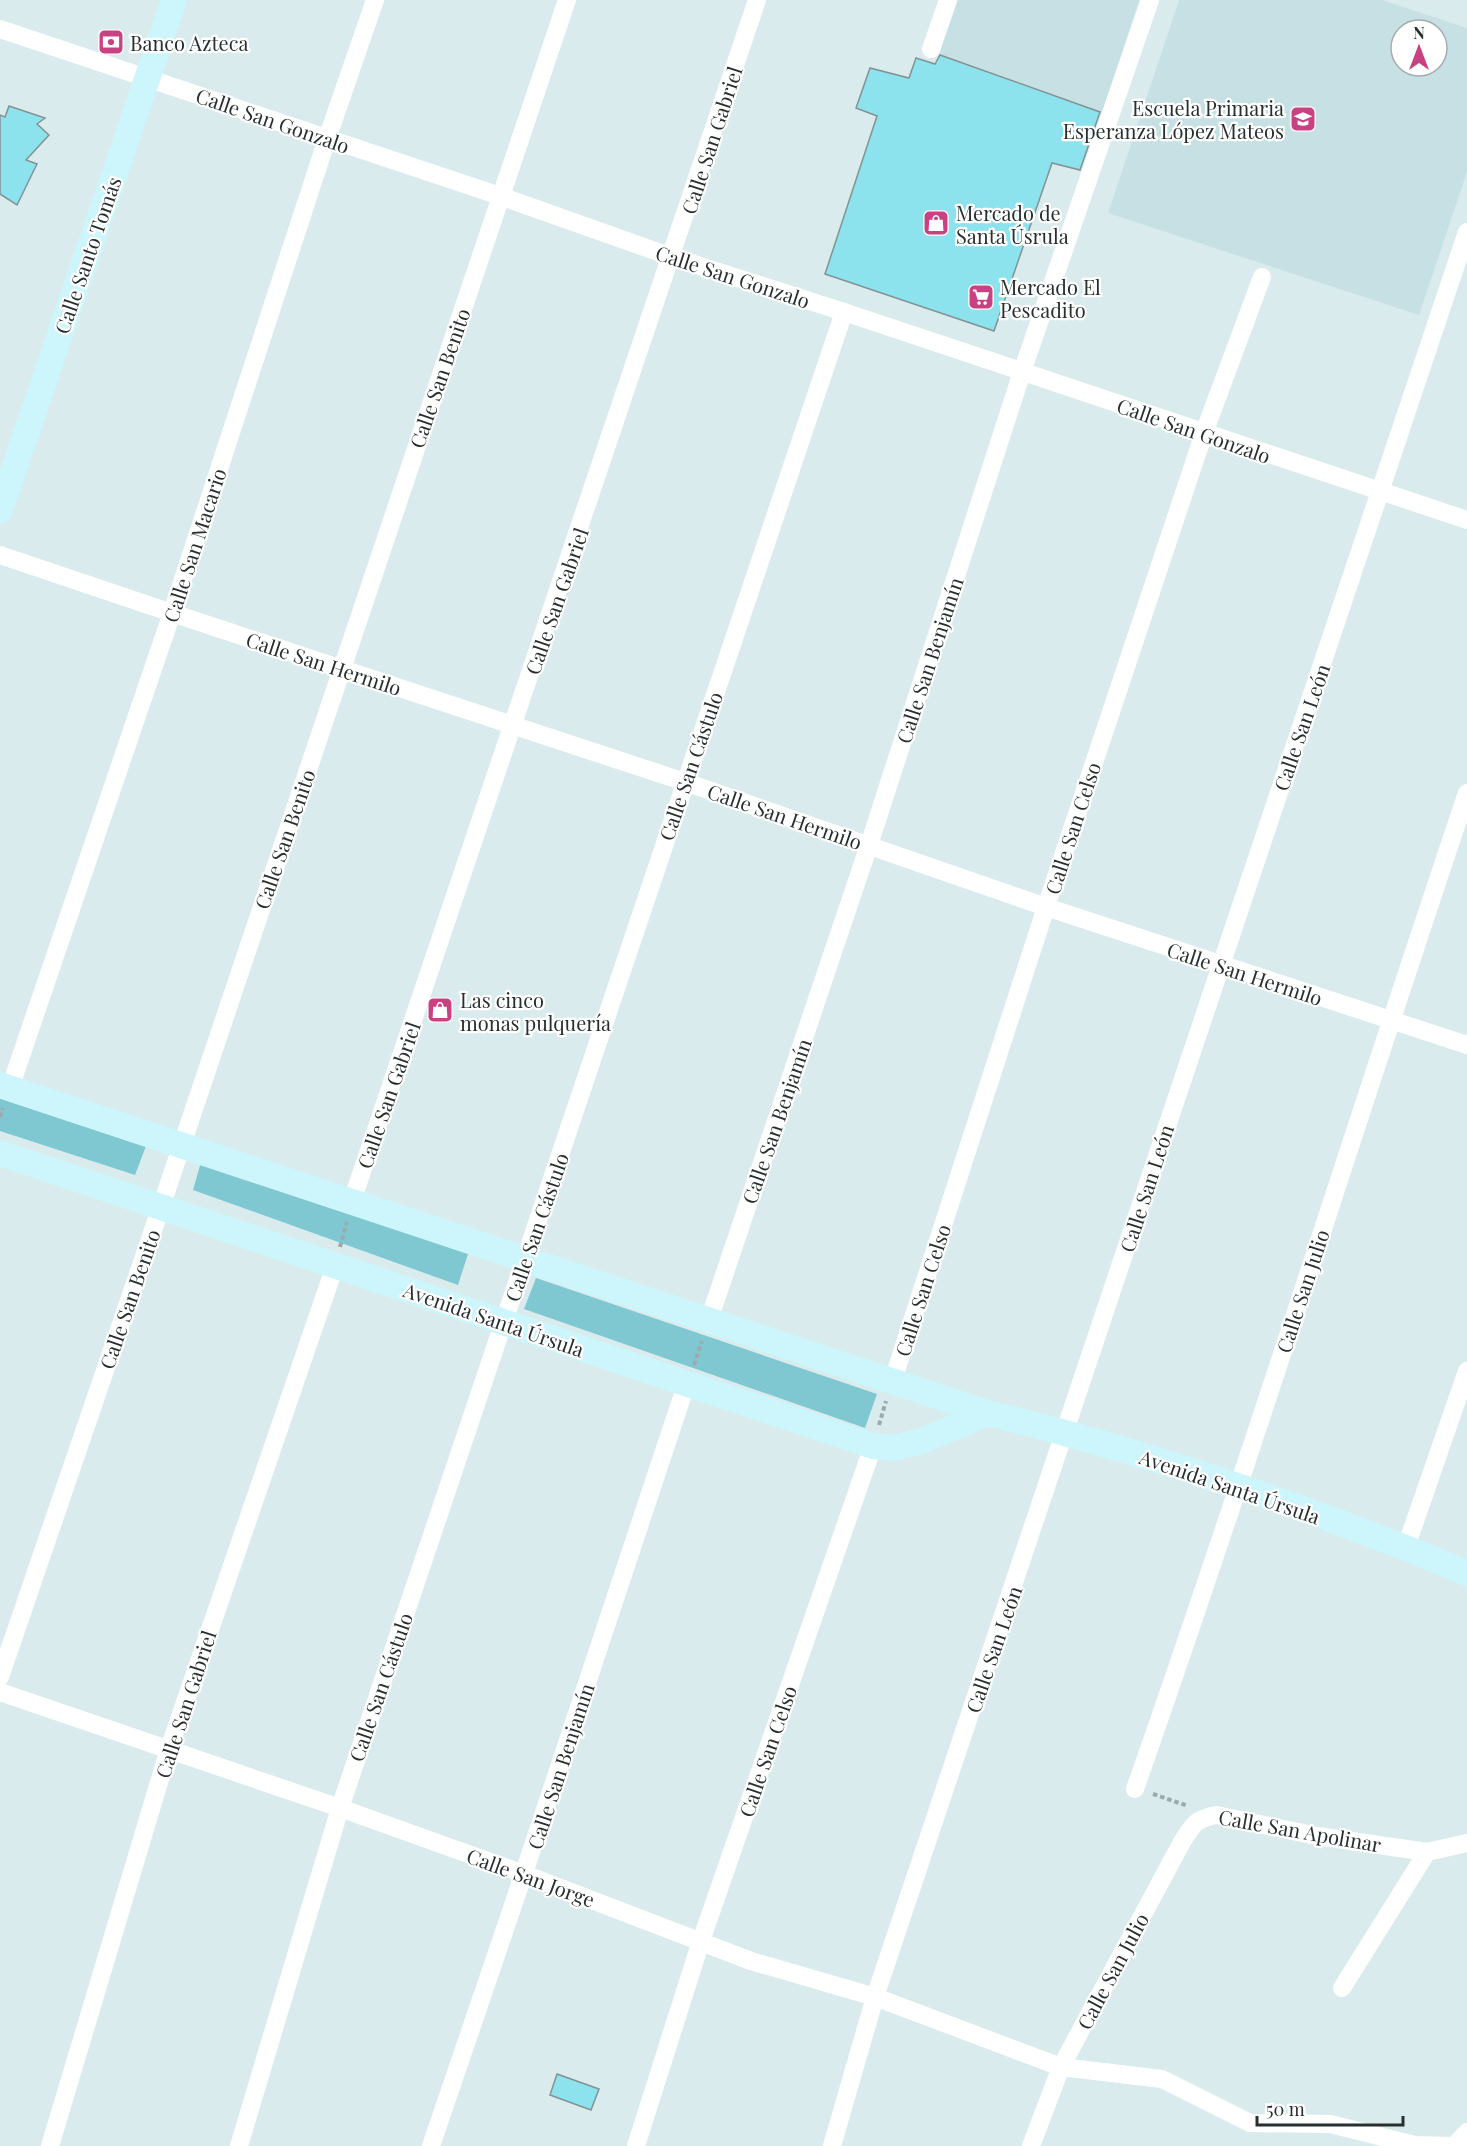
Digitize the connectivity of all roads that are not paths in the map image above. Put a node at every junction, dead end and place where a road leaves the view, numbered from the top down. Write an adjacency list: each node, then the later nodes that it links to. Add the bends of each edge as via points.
1 (174, 0): 9 (street, Calle Santo Tomás)
2 (375, 0): 10 (street, Calle San Macario)
3 (567, 0): 11 (street, Calle San Benito)
4 (758, 0): 13 (street, Calle San Gabriel)
5 (948, 0): 8 (street)
6 (1150, 0): 16 (street, Calle San Benjamín)
7 (0, 29): 9 (street, Calle San Gonzalo)
8 (931, 49)
9 (148, 78): 10 (street, Calle San Gonzalo); 19 (street, Calle Santo Tomás)
10 (327, 139): 11 (street, Calle San Gonzalo); 22 (street, Calle San Macario)
11 (500, 196): 13 (street, Calle San Gonzalo); 23 (street, Calle San Benito)
12 (1467, 232): 18 (street, Calle San León)
13 (672, 257): 15 (street, Calle San Gonzalo); 24 (street, Calle San Gabriel)
14 (1262, 277): 17 (street, Calle San Celso)
15 (844, 312): 16 (street, Calle San Gonzalo); 25 (street, Calle San Cástulo)
16 (1022, 372): 17 (street, Calle San Gonzalo); 27 (street, Calle San Benjamín)
17 (1204, 433): 18 (street, Calle San Gonzalo); 28 (street, Calle San Celso)
18 (1381, 492): 20 (street, Calle San Gonzalo); 29 (street, Calle San León)
19 (0, 510)
20 (1467, 520)
21 (0, 555): 22 (street, Calle San Hermilo)
22 (172, 613): 23 (street, Calle San Hermilo); 32 (street, Calle San Macario)
23 (341, 668): 24 (street, Calle San Hermilo); 33 (street, Calle San Benito)
24 (514, 724): 25 (street, Calle San Hermilo); 35 (street, Calle San Gabriel)
25 (685, 782): 27 (street, Calle San Hermilo); 37 (street, Calle San Cástulo)
26 (1467, 793): 30 (street, Calle San Julio)
27 (868, 845): 28 (street, Calle San Hermilo); 39 (street, Calle San Benjamín)
28 (1046, 907): 29 (street, Calle San Hermilo); 42 (street, Calle San Celso)
29 (1220, 965): 30 (street, Calle San Hermilo); 45 (street, Calle San León)
30 (1390, 1020): 31 (street, Calle San Hermilo); 47 (street, Calle San Julio)
31 (1467, 1045)
32 (5, 1086): 33 (street, Avenida Santa Úrsula)
33 (181, 1146): 35 (street, Avenida Santa Úrsula); 36 (street, Calle San Benito)
34 (0, 1153): 36 (street, Avenida Santa Úrsula)
35 (352, 1201): 37 (street, Avenida Santa Úrsula)
36 (161, 1207): 38 (street, Avenida Santa Úrsula); 50 (street, Calle San Benito)
37 (525, 1260): 39 (street, Avenida Santa Úrsula); 40 (street, Calle San Cástulo)
38 (335, 1266): 40 (street, Avenida Santa Úrsula); 52 (street, Calle San Gabriel)
39 (709, 1320): 42 (street, Avenida Santa Úrsula)
40 (504, 1323): 43 (street, Avenida Santa Úrsula); 54 (street, Calle San Cástulo)
41 (1467, 1371): 48 (street)
42 (893, 1380): 44 (street, Avenida Santa Úrsula)
43 (687, 1385): 46 (street, Avenida Santa Úrsula); 58 (street, Calle San Benjamín)
44 (988, 1413): 45 (street, Avenida Santa Úrsula); 46 (street, Avenida Santa Úrsula, via 919,1442 892,1448)
45 (1066, 1432): 47 (street, Avenida Santa Úrsula); 61 (street, Calle San León)
46 (873, 1446): 59 (street, Calle San Celso)
47 (1239, 1486): 48 (street, Avenida Santa Úrsula); 53 (street, Calle San Julio)
48 (1406, 1550): 49 (street, Avenida Santa Úrsula)
49 (1467, 1573)
50 (0, 1677)
51 (0, 1692): 52 (street, Calle San Jorge)
52 (169, 1749): 54 (street, Calle San Jorge); 64 (street, Calle San Gabriel)
53 (1135, 1789)
54 (340, 1808): 58 (street, Calle San Jorge); 65 (street, Calle San Cástulo)
55 (1216, 1815): 57 (street, Calle San Apolinar, via 1317,1836); 62 (street, Calle San Julio, via 1193,1824)
56 (1467, 1843): 57 (street, Calle San Apolinar)
57 (1427, 1852): 60 (street)
58 (524, 1874): 59 (street, Calle San Jorge); 66 (street, Calle San Benjamín)
59 (701, 1941): 61 (street, Calle San Jorge, via 751,1961); 67 (street, Calle San Celso)
60 (1342, 1988)
61 (875, 1997): 62 (street, Calle San Jorge); 68 (street, Calle San León)
62 (1061, 2067): 63 (street, Calle San Jorge, via 1162,2079 1250,2123 1330,2124 1415,2145 1454,2146); 69 (street, Calle San Julio)
63 (1467, 2132)
64 (50, 2146)
65 (239, 2146)
66 (431, 2146)
67 (636, 2146)
68 (832, 2146)
69 (1031, 2146)

